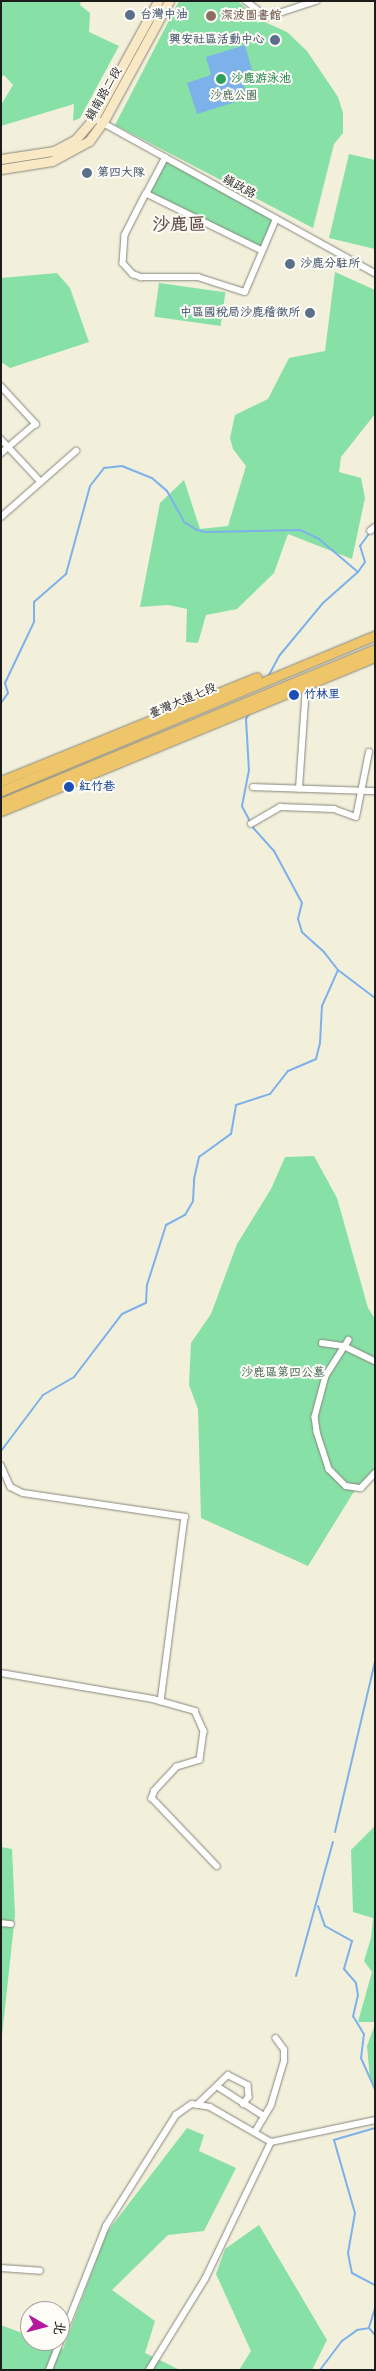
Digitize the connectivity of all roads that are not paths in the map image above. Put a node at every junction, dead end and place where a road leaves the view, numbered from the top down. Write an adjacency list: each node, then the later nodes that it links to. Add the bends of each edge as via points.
1 (158, 1): 5 (street, 鎮南路二段)
2 (169, 1): 6 (street, 鎮南路二段)
3 (246, 1): 4 (street, via 267,18)
4 (316, 1)
5 (94, 118): 6 (street, 鎮政路); 8 (street, 鎮南路二段, via 75,140 65,146)
6 (103, 122): 7 (street, 鎮政路); 9 (street, 鎮南路二段, via 89,142 66,156)
7 (164, 158): 10 (street); 11 (street, 鎮政路)
8 (1, 159)
9 (1, 169)
10 (146, 194): 12 (street); 12 (street, via 125,235 123,263 133,274 198,277 245,292)
11 (276, 219): 12 (street); 13 (street, 鎮政路)
12 (262, 250)
13 (375, 273)
14 (1, 386): 16 (street, via 36,424)
15 (1, 439): 16 (street)
16 (8, 447): 18 (street); 19 (street)
17 (76, 451): 19 (street)
18 (1, 454)
19 (40, 481): 20 (street)
20 (1, 517)
21 (375, 628): 29 (main road, 臺灣大道七段)
22 (375, 635): 33 (main road, 臺灣大道七段)
23 (375, 649): 27 (main road, 臺灣大道七段)
24 (375, 657): 25 (main road, 臺灣大道七段)
25 (361, 662): 26 (main road, 臺灣大道七段); 27 (main road, 臺灣大道七段, via 278,694)
26 (306, 686): 31 (street); 36 (main road, 臺灣大道七段)
27 (266, 694): 35 (main road, 臺灣大道七段)
28 (369, 752): 32 (street)
29 (1, 781)
30 (253, 787): 31 (street)
31 (299, 789): 32 (street)
32 (360, 790): 34 (street); 37 (street, via 356,817 337,809 280,807)
33 (1, 791)
34 (375, 791)
35 (1, 803)
36 (1, 811)
37 (251, 824)
38 (349, 1340): 40 (street)
39 (322, 1344): 40 (street)
40 (344, 1346): 41 (street); 43 (street, via 326,1376 315,1417 317,1432 329,1469 346,1486 361,1488)
41 (375, 1361)
42 (1, 1465): 45 (street, via 11,1487 23,1493 185,1517)
43 (375, 1473)
44 (1, 1673): 45 (street)
45 (161, 1701): 46 (street, via 195,1711 204,1731 204,1744 200,1760 177,1767 152,1798)
46 (217, 1866)
47 (1, 1923): 48 (street)
48 (11, 1924)
49 (276, 2039): 53 (street, via 284,2050 284,2061 271,2105)
50 (217, 2086): 51 (street); 51 (street, via 228,2075 248,2084 249,2097); 52 (street)
51 (244, 2104): 53 (street)
52 (197, 2105): 55 (street, via 210,2107); 59 (street, via 192,2104 176,2115 106,2226)
53 (264, 2116): 55 (street)
54 (375, 2120): 56 (street)
55 (254, 2132): 56 (street)
56 (271, 2142): 60 (street, via 205,2279)
57 (1, 2268): 58 (street)
58 (40, 2271)
59 (49, 2370)
60 (149, 2370)

